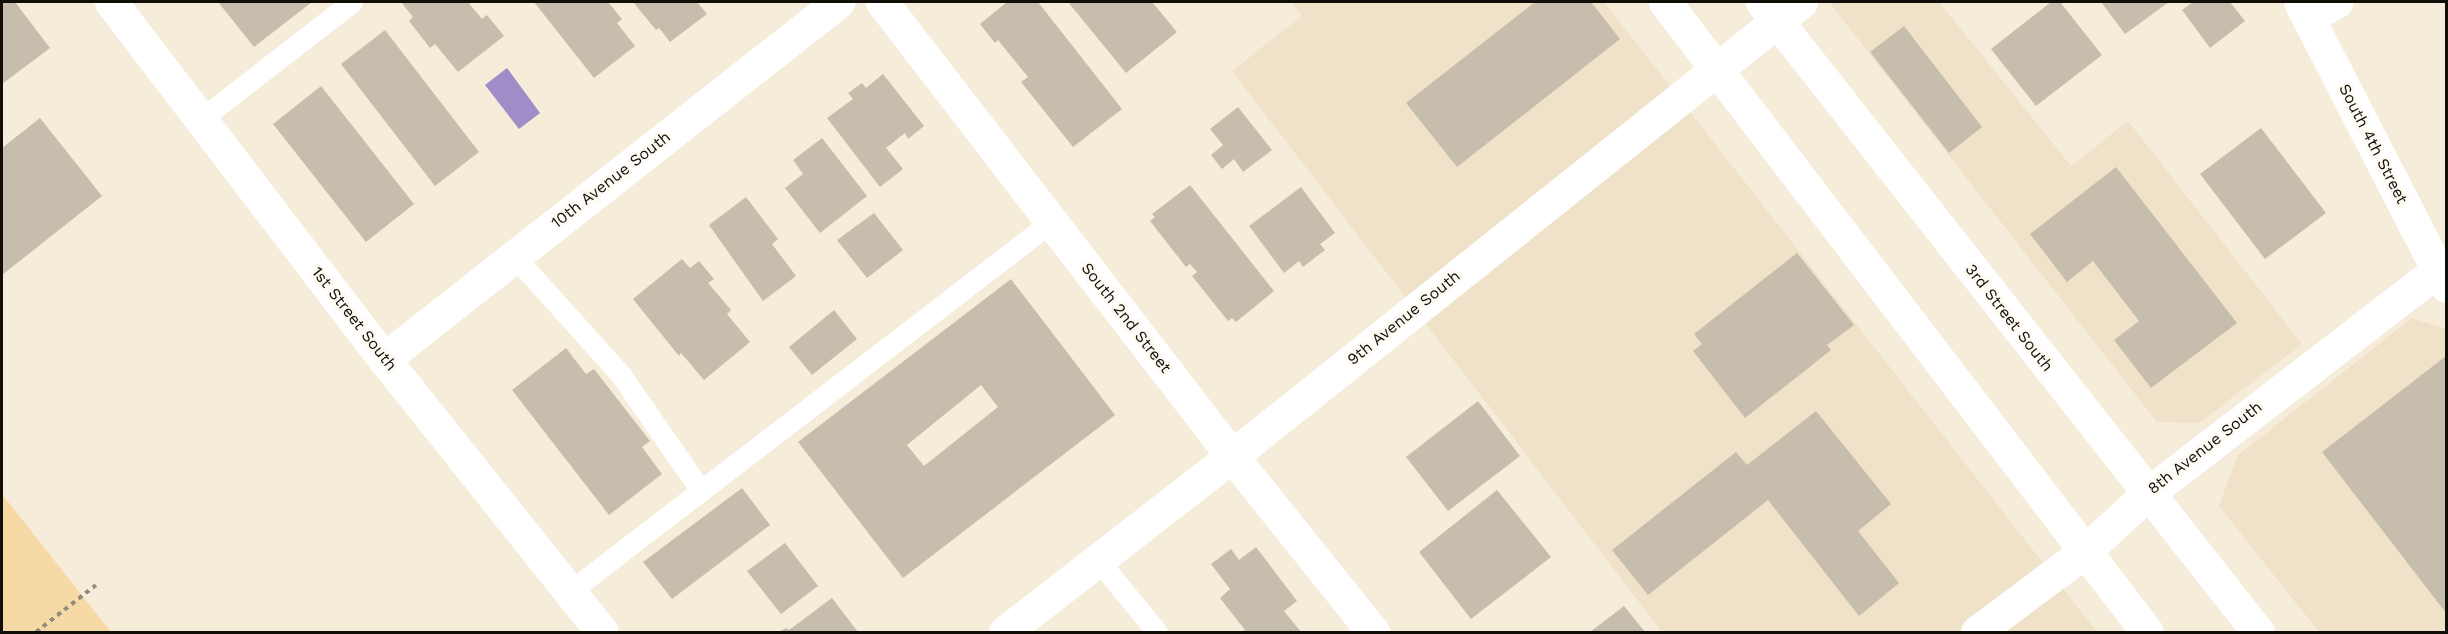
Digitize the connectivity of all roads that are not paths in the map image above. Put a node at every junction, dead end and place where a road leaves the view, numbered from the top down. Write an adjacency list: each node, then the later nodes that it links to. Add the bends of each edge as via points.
1 (111, 2): 9 (street, 1st Street South)
2 (352, 2): 9 (lane)
3 (838, 2): 11 (street, 10th Avenue South)
4 (882, 2): 10 (street, South 2nd Street)
5 (1665, 2): 8 (street)
6 (2315, 7): 12 (street, South 4th Street)
7 (1780, 8): 8 (street, 9th Avenue South); 16 (street, 3rd Street South)
8 (1716, 68): 14 (street, 9th Avenue South); 17 (street)
9 (201, 119): 13 (street, 1st Street South)
10 (1051, 222): 14 (street, South 2nd Street); 15 (lane)
11 (514, 256): 13 (street, 10th Avenue South); 15 (lane, via 621,375)
12 (2442, 278): 16 (street, 8th Avenue South)
13 (384, 358): 19 (street, 1st Street South)
14 (1232, 456): 18 (street, 9th Avenue South); 23 (street, South 2nd Street)
15 (701, 491): 19 (lane)
16 (2147, 494): 17 (street, 8th Avenue South); 26 (street, 3rd Street South)
17 (2084, 552): 24 (street, 8th Avenue South); 25 (street)
18 (1098, 560): 21 (street, 9th Avenue South); 22 (lane)
19 (569, 592): 20 (street, 1st Street South)
20 (602, 633)
21 (1005, 633)
22 (1157, 633)
23 (1373, 633)
24 (1977, 633)
25 (2147, 633)
26 (2258, 633)

